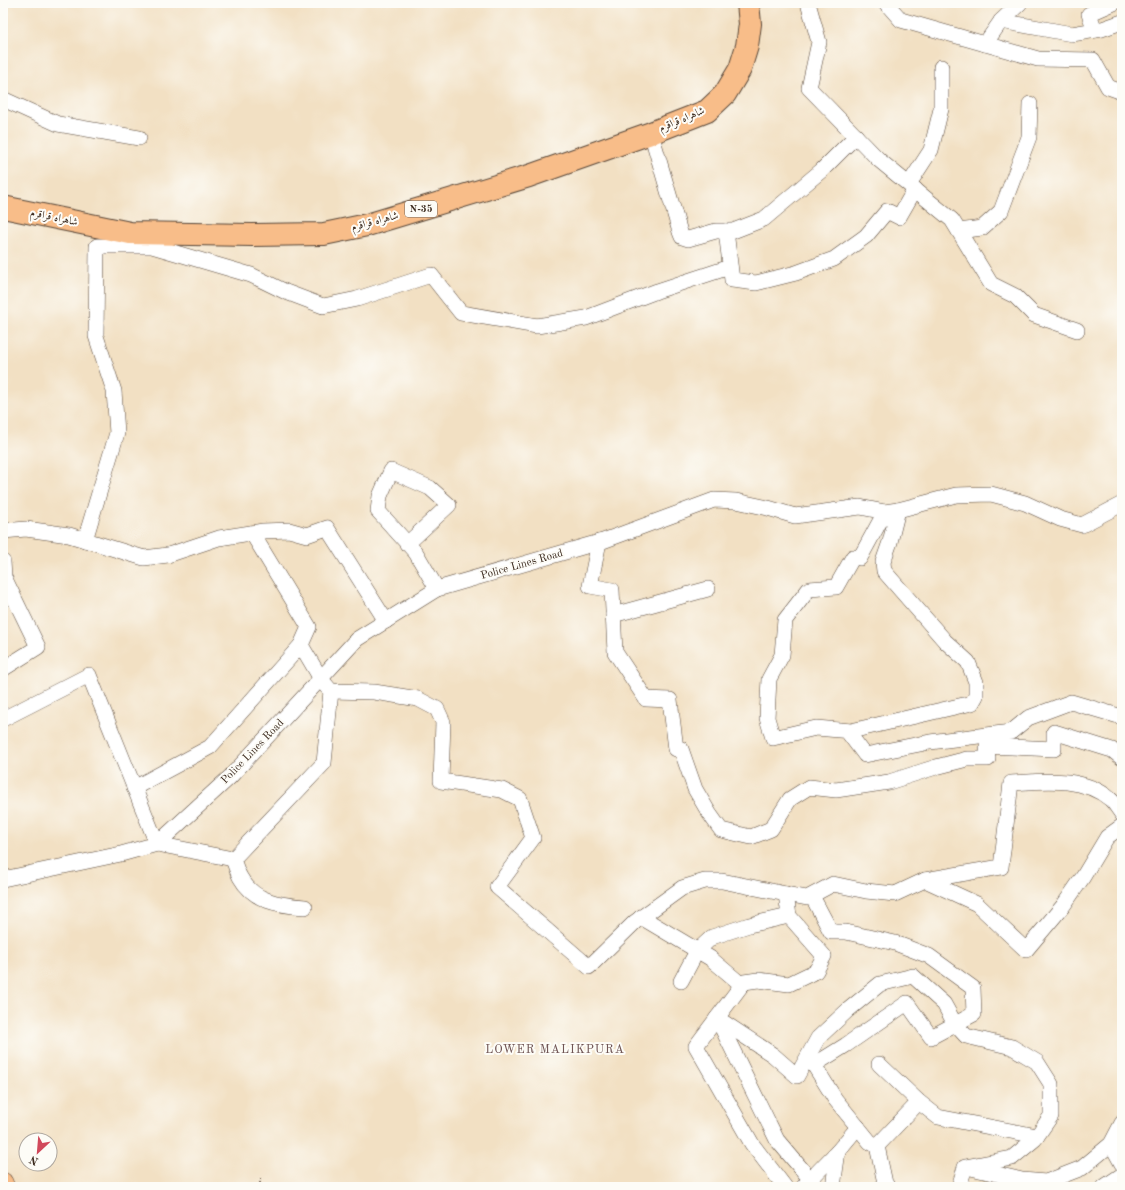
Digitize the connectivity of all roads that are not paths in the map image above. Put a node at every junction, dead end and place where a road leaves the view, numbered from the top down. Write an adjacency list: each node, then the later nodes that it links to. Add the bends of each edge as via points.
1 (748, 3): 14 (highway, شاہراہ قراقرم / N-35, via 750,24 747,46 740,69 725,94 707,111)
2 (808, 3): 15 (street, via 819,42 809,88)
3 (886, 3): 9 (street, via 902,20)
4 (1020, 3): 6 (street)
5 (1114, 3): 8 (street, via 1089,14)
6 (1001, 21): 8 (street, via 1072,34); 9 (street)
7 (1122, 22): 8 (street)
8 (1095, 30)
9 (985, 44): 11 (street, via 1038,59 1093,60 1108,87)
10 (941, 67): 17 (street, via 941,109 931,150)
11 (1122, 92)
12 (3, 99): 16 (street, via 58,124)
13 (1030, 104): 20 (street, via 1028,137 1001,211 982,228)
14 (651, 133): 18 (highway, شاہراہ قراقرم / N-35, via 500,185 367,225 324,234 130,233); 19 (street, via 682,237 688,239 716,231)
15 (856, 136): 17 (street, via 879,160); 19 (street, via 822,170 764,219 733,231)
16 (139, 138)
17 (912, 187): 20 (street, via 952,220); 21 (street, via 898,217 887,211 866,236 834,259 796,274 756,283 732,280)
18 (3, 207)
19 (726, 231): 21 (street)
20 (959, 231): 22 (street, via 991,284 1015,296 1034,315)
21 (730, 268): 27 (street, via 657,291 586,318 537,326 460,313 431,275 357,299 323,306 251,275 152,246 97,246 96,336 114,391 117,432)
22 (1076, 330)
23 (1122, 504): 24 (street, Police Lines Road, via 1082,525 1060,519 1025,503 991,494 956,495)
24 (891, 511): 28 (street, Police Lines Road, via 860,507 795,516 736,501 714,500); 41 (street, via 890,542 883,562 884,571 945,641 968,662 976,682 976,696 972,703); 41 (street, via 860,558 853,557 836,587 809,589 785,620 782,655 769,679 767,718 773,738 816,728)
25 (3, 531): 27 (street, via 26,529)
26 (252, 532): 27 (street, via 219,538 168,555 144,558); 34 (street, via 289,530 308,535 327,528); 35 (street, via 309,626)
27 (85, 540)
28 (599, 542): 31 (street, Police Lines Road); 33 (street, via 590,586 612,590)
29 (407, 544): 29 (street, via 449,505 430,488 391,471 380,496 378,511); 31 (street)
30 (3, 562): 36 (street, via 4,577 38,647)
31 (437, 589): 34 (street, Police Lines Road)
32 (708, 589): 33 (street)
33 (613, 615): 42 (street, via 615,652 646,700 670,700 676,749 681,749 695,789 721,830 751,837 771,828 790,799 809,787 836,790 889,782 967,759 988,759 987,746 1054,749 1054,732 1112,750)
34 (386, 621): 37 (street, Police Lines Road, via 357,639)
35 (301, 645): 37 (street); 43 (street, via 210,747)
36 (3, 669)
37 (321, 680): 38 (street); 46 (street, Police Lines Road, via 230,777)
38 (331, 691): 47 (street, via 324,763); 54 (street, via 374,692 418,699 437,709 443,722 441,781 502,790 520,799 533,838 497,887 589,967)
39 (1122, 717): 41 (street, via 1071,702 1028,718 1011,732 930,742 865,755)
40 (3, 719): 43 (street, via 89,676)
41 (847, 731)
42 (1122, 758)
43 (134, 788): 46 (street)
44 (1122, 814): 49 (street, via 1112,800 1097,790 1073,782 1011,783 1001,867)
45 (1122, 826): 49 (street, via 1107,837 1063,906 1026,950 977,904)
46 (157, 844): 47 (street); 48 (street, Police Lines Road)
47 (233, 859): 52 (street, via 240,876 251,891 279,905)
48 (3, 880)
49 (925, 880): 51 (street, via 895,894 833,884)
50 (786, 894): 51 (street, via 807,898); 53 (street); 54 (street, via 722,881 705,881 682,888)
51 (812, 896): 59 (street, via 832,932 846,932 895,942 929,956 973,988 974,1014)
52 (305, 907)
53 (789, 916): 55 (street, via 750,925 712,938); 57 (street, via 824,956 816,971 789,984 758,980 744,982)
54 (641, 917): 55 (street)
55 (697, 951): 56 (street); 57 (street, via 710,958)
56 (682, 981)
57 (742, 985): 58 (street)
58 (717, 1018): 59 (street, via 773,1055 797,1076 818,1038 880,984 913,976 944,1004); 73 (street, via 776,1140); 75 (street, via 696,1046 752,1144)
59 (955, 1024): 63 (street, via 930,1037 907,1003 814,1065 835,1099); 64 (street, via 966,1036 1012,1047 1037,1062 1051,1084 1051,1116)
60 (879, 1064): 61 (street)
61 (919, 1102): 64 (street, via 938,1117); 66 (street)
62 (1122, 1123): 65 (street)
63 (858, 1127): 66 (street, via 870,1142); 67 (street)
64 (1037, 1136): 69 (street, via 1012,1158)
65 (1111, 1144): 68 (street); 72 (street, via 1082,1168 1046,1182)
66 (877, 1146): 77 (street)
67 (838, 1151): 73 (street); 76 (street)
68 (1122, 1164)
69 (964, 1167): 72 (street); 78 (street)
70 (1122, 1175): 79 (street)
71 (3, 1182): 74 (main road)
72 (1022, 1183)
73 (807, 1184)
74 (5, 1187)
75 (785, 1187)
76 (833, 1187)
77 (888, 1187)
78 (959, 1187)
79 (1104, 1187)

